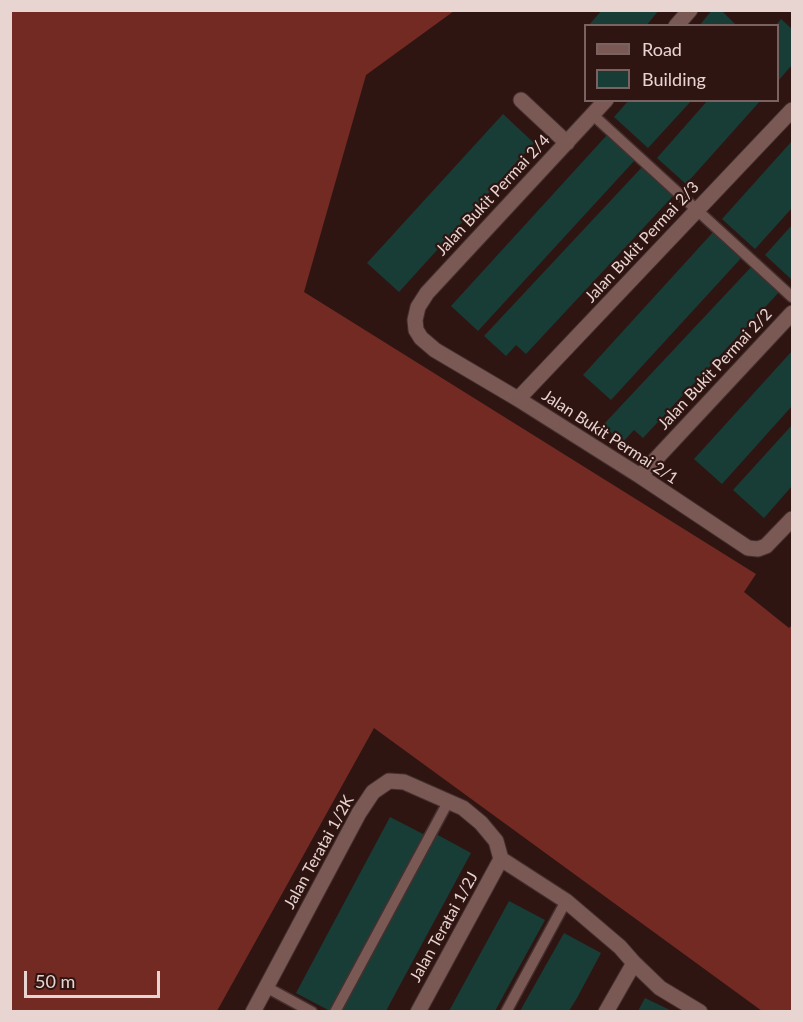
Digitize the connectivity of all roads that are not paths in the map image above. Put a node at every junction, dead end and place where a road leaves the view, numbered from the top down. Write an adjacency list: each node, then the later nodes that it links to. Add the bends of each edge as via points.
1 (690, 10): 2 (street)
2 (678, 24)
3 (522, 100): 7 (street)
4 (604, 102): 6 (street, Jalan Bukit Permai 2/4)
5 (792, 110): 8 (street, Jalan Bukit Permai 2/3)
6 (593, 115): 7 (street, Jalan Bukit Permai 2/4); 8 (lane)
7 (567, 143): 11 (street, Jalan Bukit Permai 2/4, via 427,293)
8 (697, 210): 9 (lane); 12 (street, Jalan Bukit Permai 2/3)
9 (792, 297)
10 (792, 314): 13 (street, Jalan Bukit Permai 2/2)
11 (414, 320): 12 (street, Jalan Bukit Permai 2/1, via 427,345)
12 (518, 399): 13 (street, Jalan Bukit Permai 2/1)
13 (640, 476): 14 (street, Jalan Bukit Permai 2/1, via 752,549 766,546)
14 (792, 519)
15 (448, 802): 16 (street, Jalan Teratai 1/2K, via 482,823 496,841); 19 (street, Jalan Teratai 1/2K, via 404,782 389,781 373,792); 22 (lane)
16 (501, 859): 17 (street); 23 (street, Jalan Teratai 1/2J)
17 (566, 901): 18 (street); 24 (lane)
18 (634, 963): 25 (street); 26 (street, via 660,988)
19 (266, 987): 20 (street, Jalan Teratai 1/2K); 21 (lane)
20 (253, 1011)
21 (312, 1011)
22 (335, 1011)
23 (418, 1011)
24 (506, 1011)
25 (606, 1011)
26 (700, 1011)

